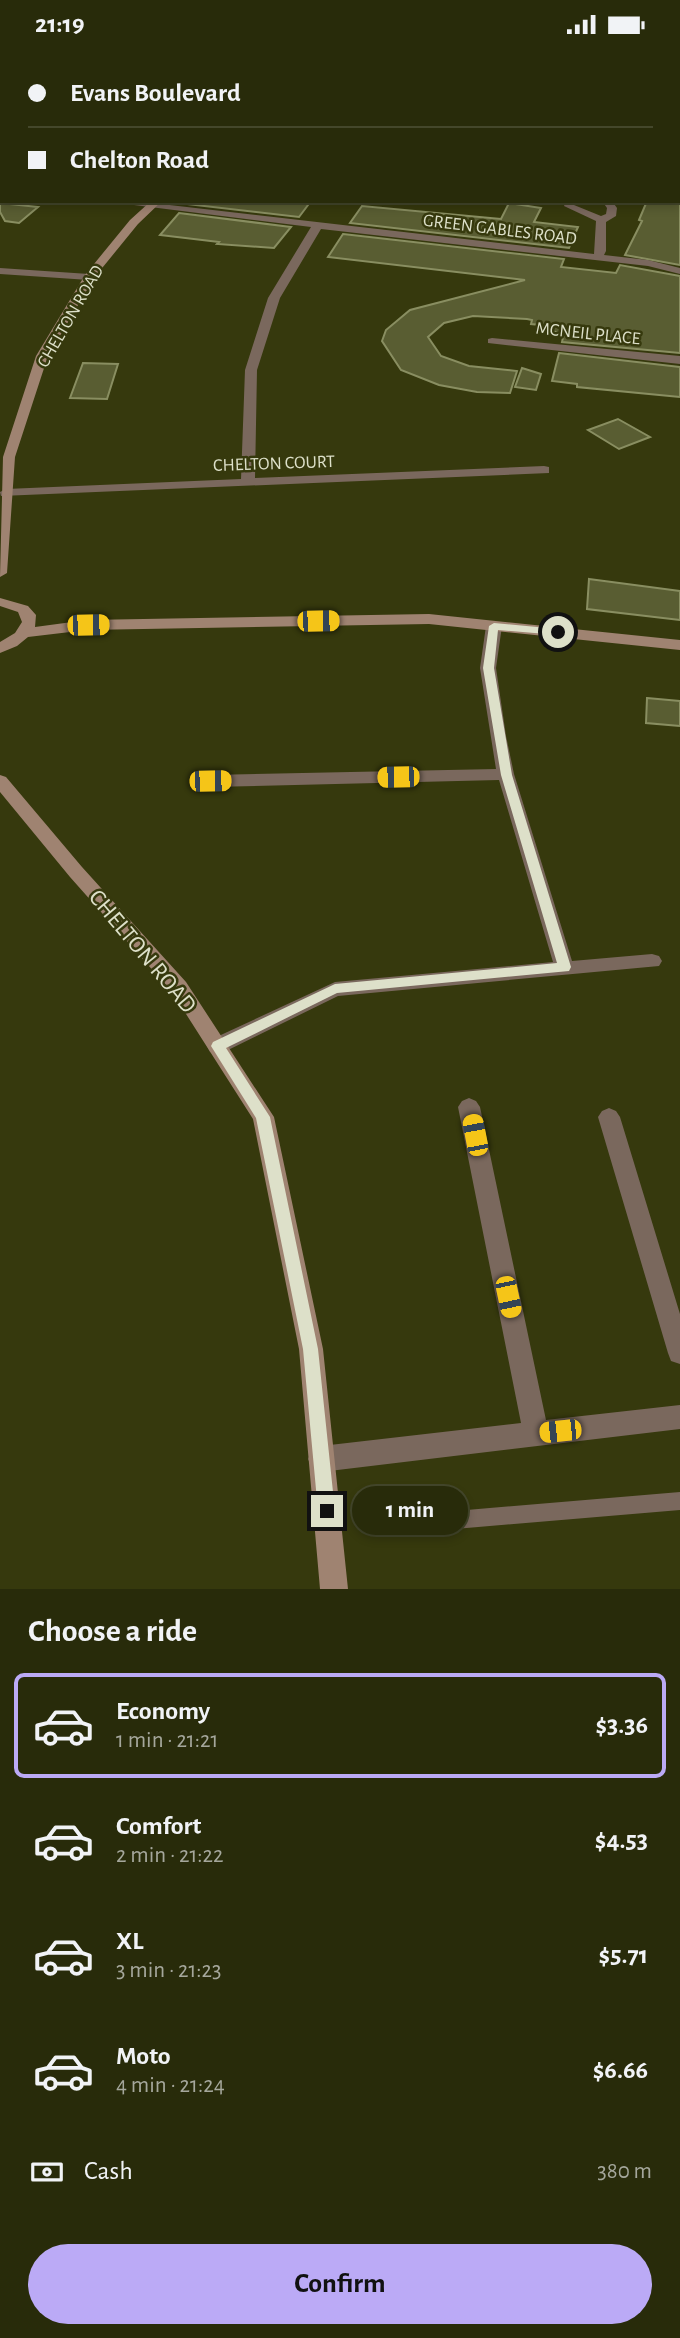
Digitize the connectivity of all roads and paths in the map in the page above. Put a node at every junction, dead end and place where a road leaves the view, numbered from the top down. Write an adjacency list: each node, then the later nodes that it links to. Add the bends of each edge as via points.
1 (155, 203): 5 (street, GREEN GABLES ROAD); 9 (street, CHELTON ROAD)
2 (570, 203): 4 (street, via 573,210)
3 (608, 203): 4 (street, via 611,216)
4 (601, 220): 6 (street)
5 (318, 225): 6 (street, GREEN GABLES ROAD); 13 (street, via 274,298 251,370)
6 (597, 257): 8 (street, GREEN GABLES ROAD)
7 (0, 271): 9 (street)
8 (680, 271)
9 (89, 277): 14 (street, CHELTON ROAD, via 42,356 9,457)
10 (492, 341): 11 (street, MCNEIL PLACE)
11 (680, 359)
12 (544, 470): 13 (street, CHELTON COURT)
13 (248, 482): 14 (street, CHELTON COURT)
14 (6, 493): 15 (street, CHELTON ROAD)
15 (5, 588): 16 (street, via 23,609)
16 (29, 626): 17 (street, via 429,619); 19 (street)
17 (494, 626): 18 (street); 20 (street, via 488,668)
18 (680, 645)
19 (1, 648)
20 (506, 775): 22 (street); 24 (street)
21 (0, 781): 25 (street, CHELTON ROAD, via 179,987)
22 (210, 781)
23 (652, 961): 24 (street)
24 (564, 967): 25 (street, via 335,989)
25 (217, 1046): 31 (street, CHELTON ROAD, via 263,1117 311,1349)
26 (469, 1107): 30 (street)
27 (609, 1117): 28 (street)
28 (680, 1353)
29 (680, 1417): 30 (street)
30 (536, 1433): 31 (street)
31 (321, 1459): 34 (street, CHELTON ROAD)
32 (680, 1501): 33 (lane)
33 (455, 1520)
34 (334, 1589)

